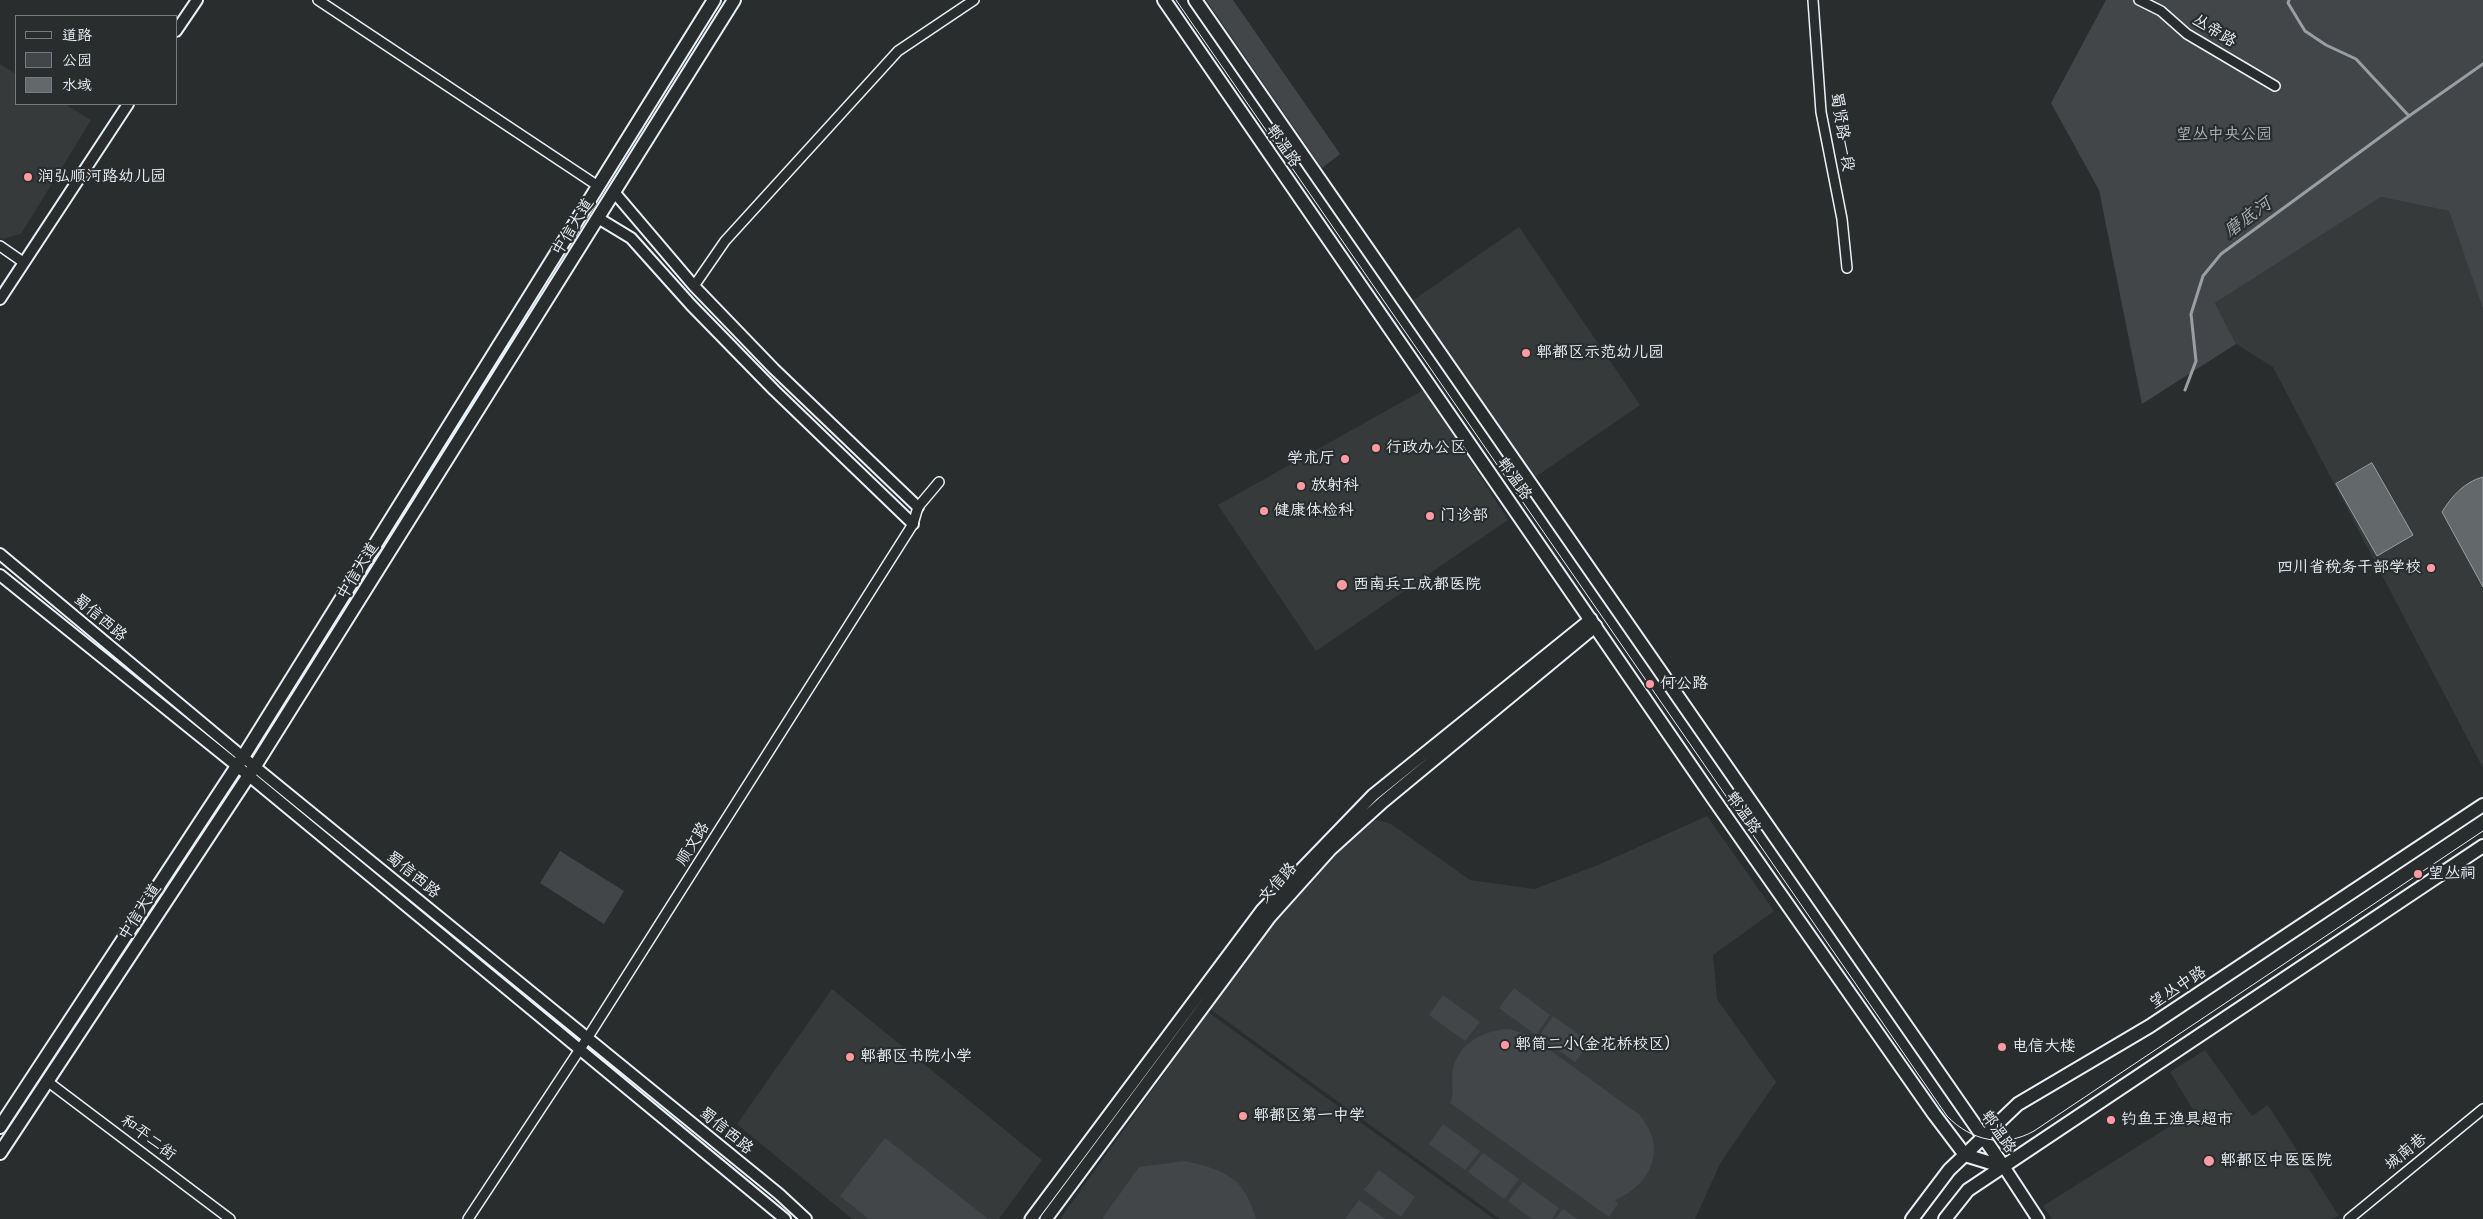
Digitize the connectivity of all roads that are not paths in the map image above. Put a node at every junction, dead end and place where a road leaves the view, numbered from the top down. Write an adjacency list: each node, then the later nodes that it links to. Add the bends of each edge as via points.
1 (197, 0): 10 (street)
2 (318, 0): 13 (street)
3 (714, 0): 13 (main road, 中信大道)
4 (734, 0): 14 (main road, 中信大道)
5 (974, 0): 19 (street, via 898,51 725,240)
6 (1164, 0): 26 (main road, 郫温路)
7 (1195, 0): 36 (main road, 郫温路)
8 (1813, 0): 18 (street, 蜀贤路一段, via 1821,112 1842,219)
9 (2139, 0): 11 (street, 丛帝路, via 2161,11 2187,34)
10 (178, 29)
11 (2275, 86)
12 (127, 105): 17 (street)
13 (598, 186): 27 (main road, 中信大道)
14 (614, 192): 15 (main road, 中信大道); 19 (street)
15 (598, 218): 23 (street, via 632,238 718,333); 28 (main road, 中信大道)
16 (0, 246): 17 (street)
17 (23, 262): 20 (street)
18 (1847, 268)
19 (694, 286): 22 (street, via 774,369)
20 (0, 299)
21 (939, 482): 22 (street, 顺文路)
22 (918, 507): 23 (street, 顺文路)
23 (913, 524): 31 (street, 顺文路)
24 (0, 554): 27 (street, 蜀信西路)
25 (0, 575): 27 (street, 蜀信西路)
26 (1593, 623): 38 (main road, 郫温路); 44 (main road, via 1373,795 1262,910); 45 (main road, 文信路, via 1330,850 1270,917)
27 (240, 761): 28 (street, 蜀信西路); 35 (main road, 中信大道)
28 (252, 771): 31 (street, 蜀信西路); 32 (street, 蜀信西路); 33 (main road, 中信大道)
29 (2483, 804): 36 (main road, 望丛中路, via 2150,1026 2018,1104)
30 (2483, 846): 39 (main road)
31 (588, 1037): 32 (street, 顺文路); 43 (street, 蜀信西路)
32 (580, 1048): 41 (street, 顺文路); 42 (street, 蜀信西路)
33 (47, 1081): 37 (main road, 中信大道); 40 (street, 和平二街)
34 (2483, 1109): 49 (street, 城南巷)
35 (0, 1127)
36 (1983, 1137): 38 (main road, 望丛中路); 39 (main road, 郫温路)
37 (0, 1153)
38 (1965, 1155): 39 (main road, 郫温路); 46 (main road, 望丛中路, via 1949,1170)
39 (2004, 1167): 47 (main road, via 1968,1190); 48 (main road)
40 (230, 1219)
41 (468, 1219)
42 (785, 1219)
43 (806, 1219)
44 (1030, 1219)
45 (1046, 1219)
46 (1912, 1219)
47 (1945, 1219)
48 (2038, 1219)
49 (2349, 1219)

